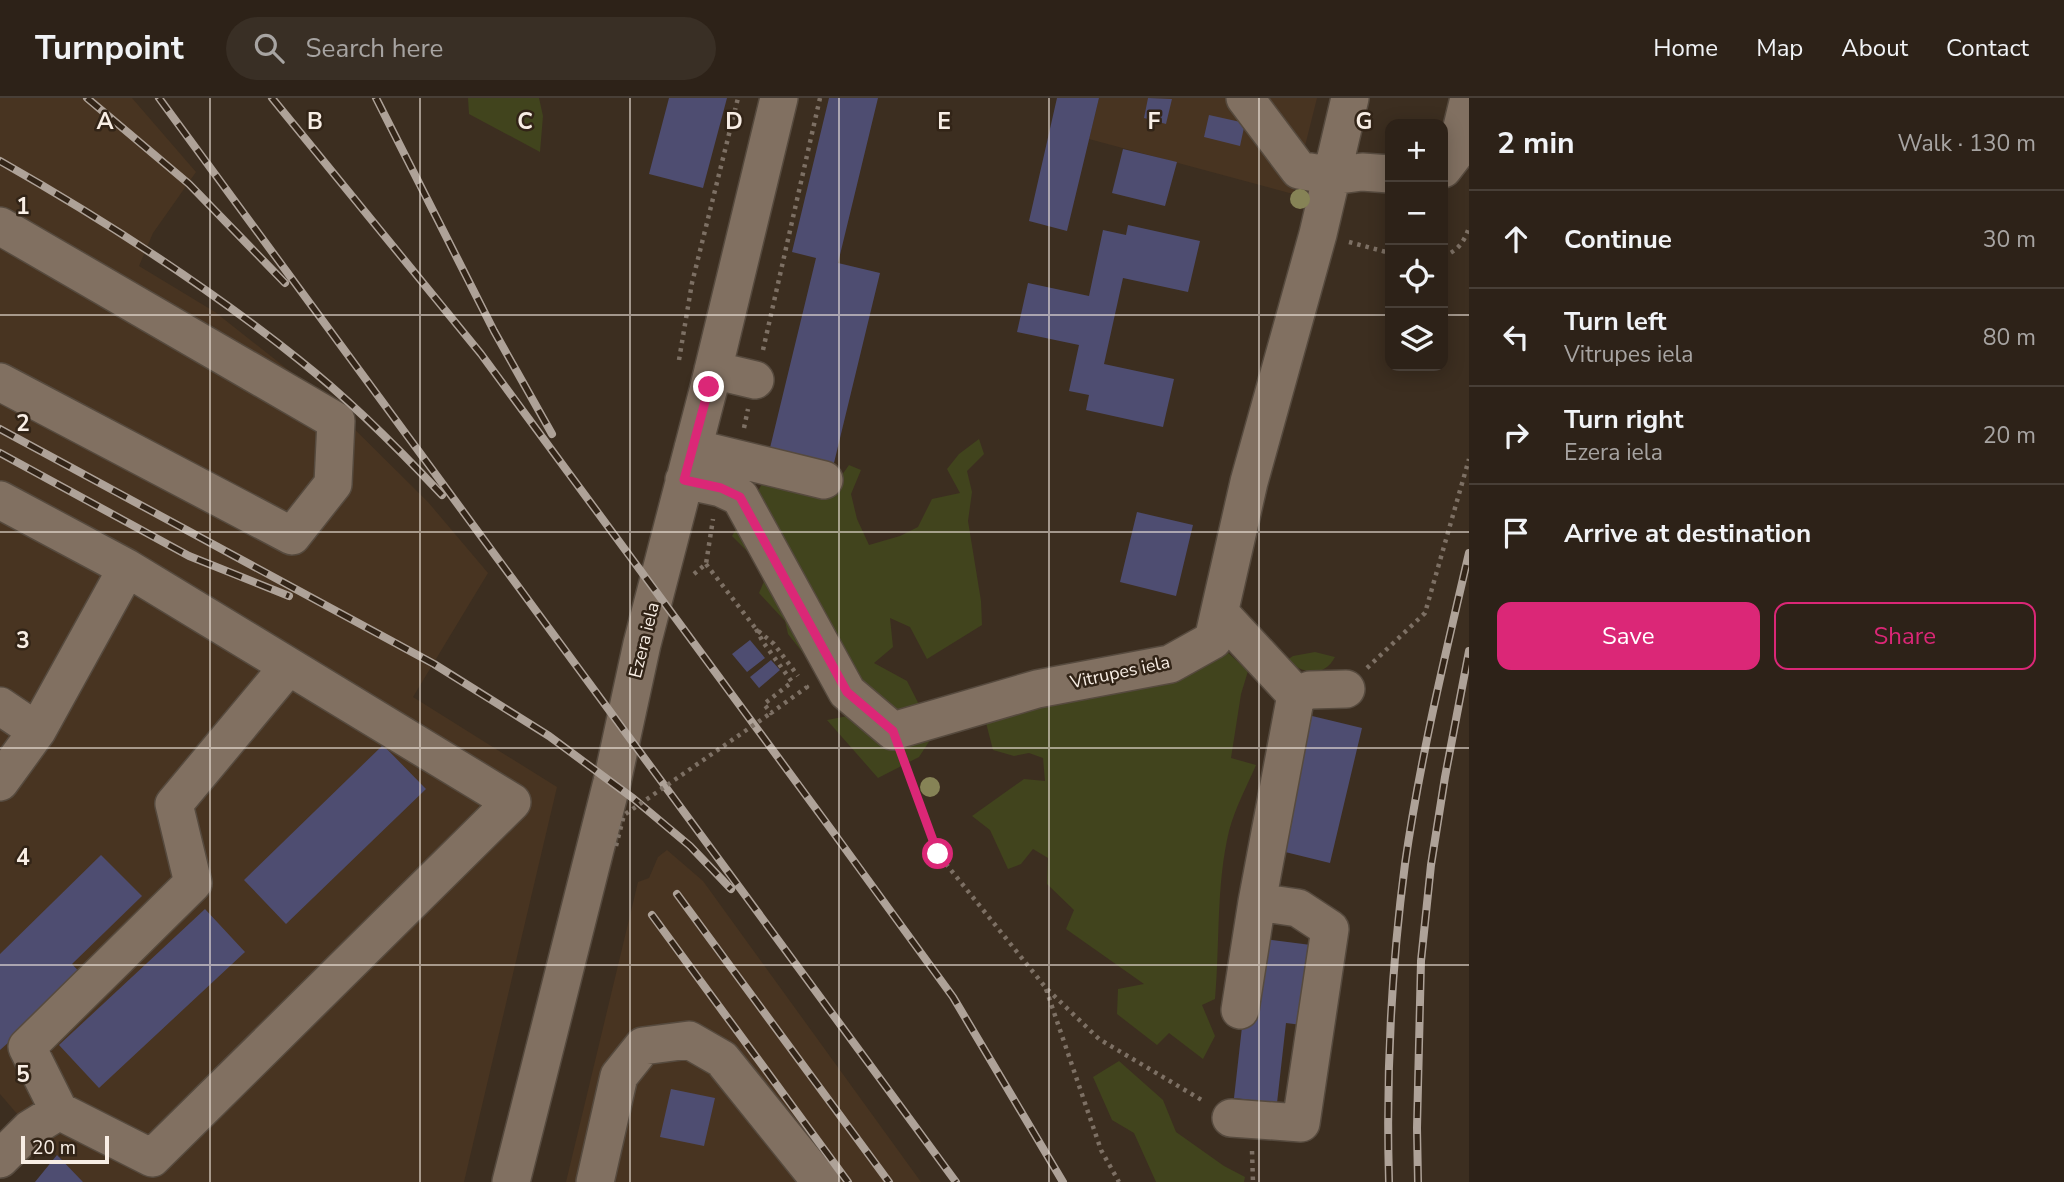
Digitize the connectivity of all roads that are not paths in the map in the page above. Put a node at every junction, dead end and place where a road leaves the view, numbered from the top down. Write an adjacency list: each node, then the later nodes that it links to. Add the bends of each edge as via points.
1 (779, 98): 9 (street, Ezera iela)
2 (1245, 98): 7 (street, via 1299,170)
3 (1350, 98): 7 (street, Vitrupes iela)
4 (1469, 98): 5 (street, via 1456,152)
5 (1448, 162)
6 (1385, 174): 7 (street)
7 (1332, 176): 16 (street, Vitrupes iela, via 1249,482)
8 (0, 226): 11 (street, via 336,421 333,484 292,536)
9 (713, 370): 10 (street); 12 (street, Ezera iela)
10 (755, 380)
11 (0, 382)
12 (688, 464): 13 (street); 16 (street, Vitrupes iela, via 740,497 847,692 893,731 1037,689 1170,664 1213,640); 28 (street, Ezera iela)
13 (824, 480)
14 (0, 500): 15 (street)
15 (127, 568): 17 (street); 21 (street)
16 (1220, 613): 19 (street)
17 (288, 667): 25 (street, via 174,804 193,883 27,1047); 25 (street, via 512,802 152,1158)
18 (1346, 689): 19 (street)
19 (1296, 695): 23 (street)
20 (0, 706): 21 (street)
21 (37, 731): 22 (street)
22 (0, 782)
23 (1257, 902): 24 (street); 26 (street, via 1298,908 1330,929 1301,1123)
24 (1240, 1010)
25 (59, 1111): 27 (street, via 30,1129)
26 (1231, 1118)
27 (1, 1156)
28 (511, 1182)
29 (595, 1182): 30 (street, via 619,1076 643,1046 688,1040 722,1059)
30 (821, 1182)

